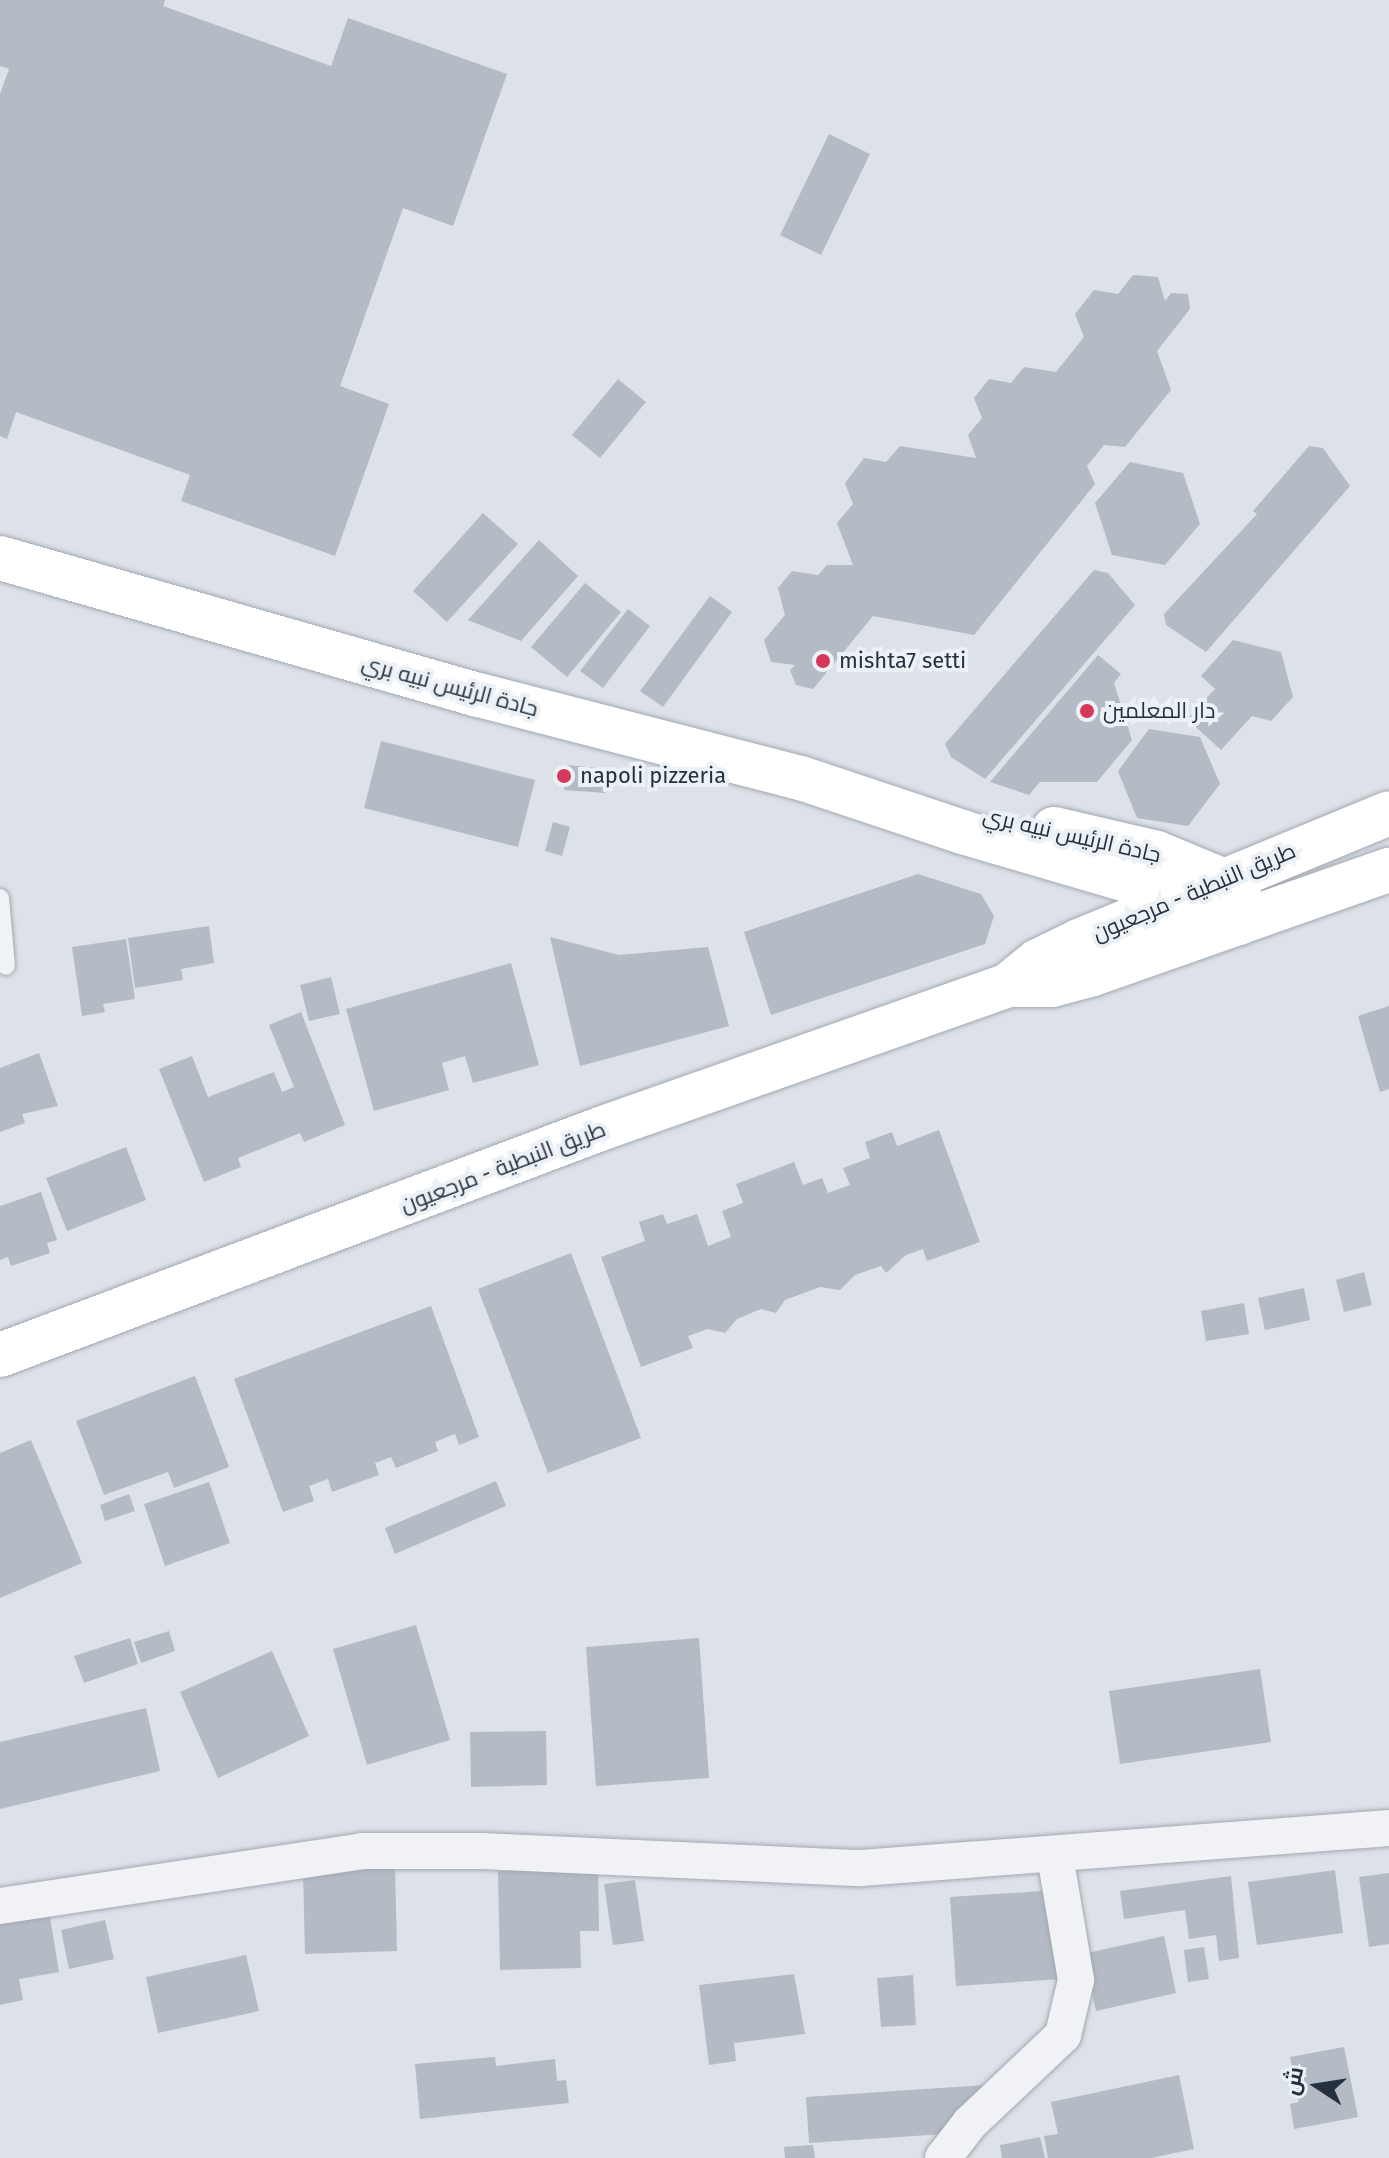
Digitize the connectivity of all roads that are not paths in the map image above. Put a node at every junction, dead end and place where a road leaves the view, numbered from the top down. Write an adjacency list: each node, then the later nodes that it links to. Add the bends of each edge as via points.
1 (0, 558): 2 (main road, جادة الرئيس نبيه بري, via 479,695)
2 (902, 808): 5 (main road, جادة الرئيس نبيه بري, via 947,807 1073,833 1157,853); 6 (main road, جادة الرئيس نبيه بري, via 962,832)
3 (1389, 813): 5 (main road, طريق النبطية - مرجعيون)
4 (1389, 870): 8 (main road, طريق النبطية - مرجعيون)
5 (1226, 879): 6 (main road, طريق النبطية - مرجعيون); 8 (main road, جادة الرئيس نبيه بري)
6 (1185, 897): 9 (main road, جادة الرئيس نبيه بري); 11 (main road, طريق النبطية - مرجعيون, via 1066,948)
7 (0, 898): 10 (lane)
8 (1280, 909): 9 (main road, طريق النبطية - مرجعيون)
9 (1239, 923): 11 (main road, طريق النبطية - مرجعيون, via 1052,985)
10 (6, 966)
11 (1008, 985): 12 (main road, طريق النبطية - مرجعيون, via 603,1128)
12 (0, 1355)
13 (1389, 1828): 14 (street)
14 (1055, 1856): 15 (street, via 861,1868 482,1851 362,1851); 16 (street, via 1076,1980 1063,2035 970,2123)
15 (0, 1906)
16 (943, 2158)

